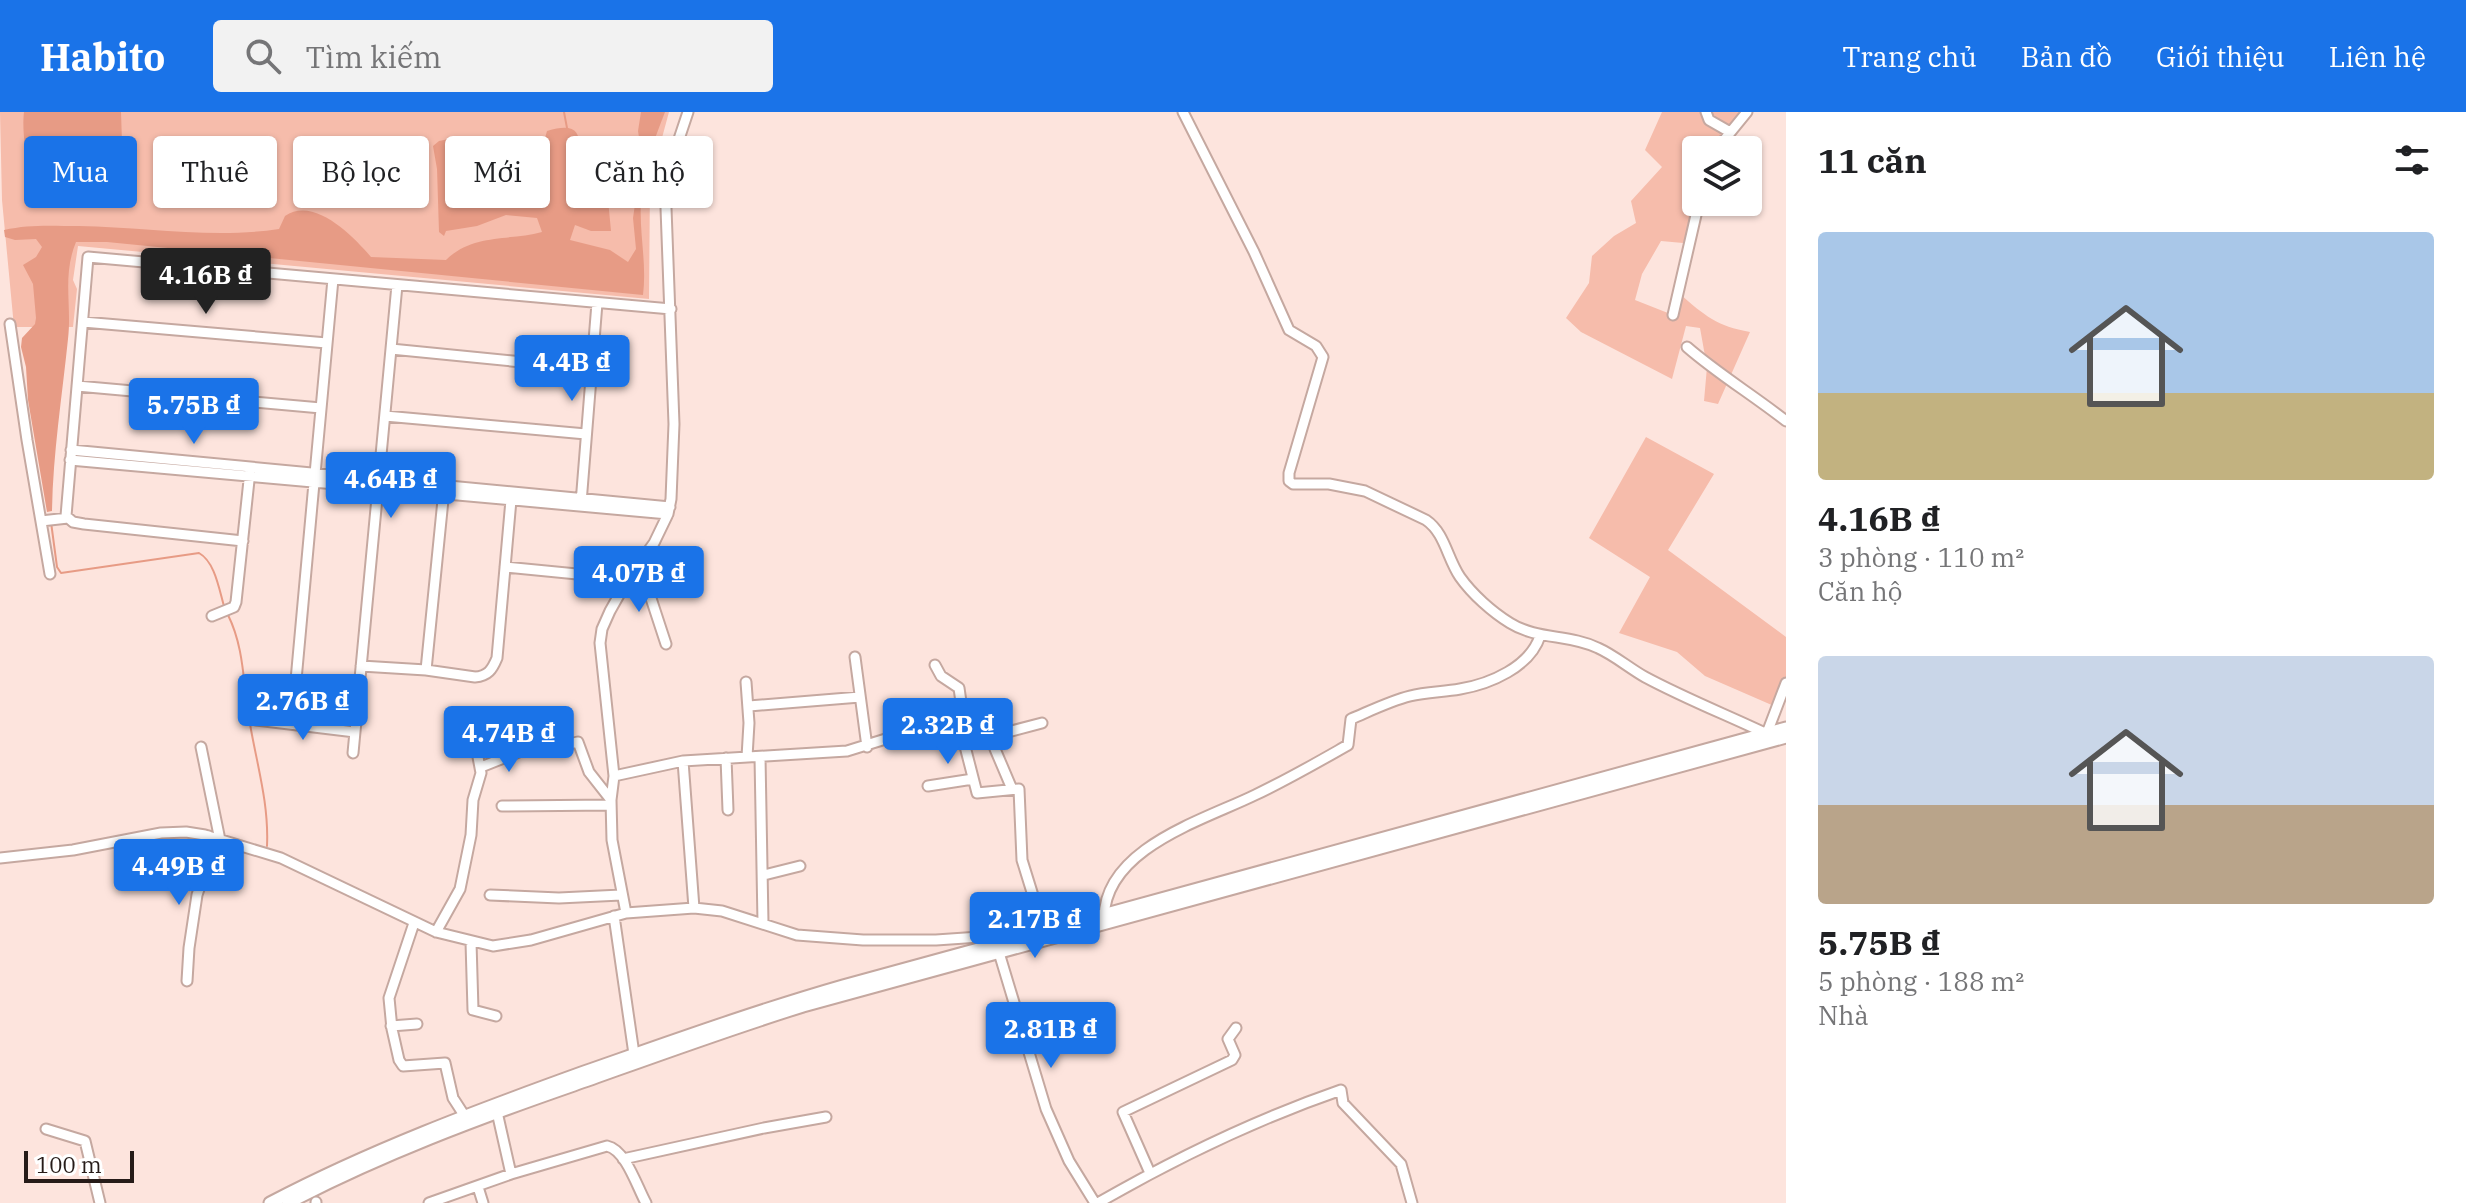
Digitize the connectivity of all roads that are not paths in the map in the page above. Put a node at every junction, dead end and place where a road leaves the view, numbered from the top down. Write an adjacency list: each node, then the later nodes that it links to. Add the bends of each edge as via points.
1 (688, 112): 11 (street, via 665,181)
2 (1183, 112): 40 (street, via 1289,330 1316,346 1323,357 1289,481 1365,491 1426,520 1460,577 1512,624)
3 (1706, 112): 5 (street, via 1709,120)
4 (1747, 112): 5 (street)
5 (1730, 132): 6 (street)
6 (1727, 136)
7 (1696, 216): 12 (street)
8 (333, 279): 9 (street); 13 (street, via 88,257); 15 (street)
9 (397, 285): 10 (street); 17 (street)
10 (597, 303): 11 (street); 18 (street)
11 (671, 309): 31 (street, via 674,483)
12 (1673, 315)
13 (83, 322): 15 (street); 19 (street)
14 (10, 324): 33 (street)
15 (327, 343): 20 (street)
16 (1687, 347): 22 (street)
17 (391, 349): 18 (street); 21 (street)
18 (592, 369): 23 (street)
19 (77, 386): 20 (street); 24 (street)
20 (321, 408): 26 (street)
21 (385, 416): 23 (street); 27 (street)
22 (1786, 421)
23 (586, 434): 30 (street)
24 (70, 455): 25 (street); 32 (street)
25 (250, 472): 26 (street); 34 (street)
26 (314, 478): 27 (street); 54 (street)
27 (378, 484): 28 (street); 44 (street)
28 (444, 490): 29 (street); 30 (street); 45 (street)
29 (511, 500): 30 (street); 35 (street)
30 (581, 503): 31 (street)
31 (669, 511): 36 (street)
32 (64, 519): 33 (street); 34 (street)
33 (44, 521): 37 (street)
34 (243, 541): 39 (street, via 236,602)
35 (505, 567): 38 (street); 45 (street, via 493,668 475,677)
36 (635, 570): 38 (street); 41 (street, via 645,580)
37 (50, 574)
38 (628, 579): 68 (street, via 600,643)
39 (221, 613)
40 (1540, 636): 56 (street, via 1599,648 1644,676); 85 (street, via 1519,664 1494,680 1410,696 1351,719 1348,745 1162,839 1118,875)
41 (666, 644)
42 (855, 657): 48 (street)
43 (935, 665): 52 (street, via 959,688)
44 (361, 666): 45 (street); 55 (street)
45 (426, 670)
46 (746, 682): 49 (street)
47 (1786, 683): 56 (street)
48 (860, 697): 49 (street); 60 (street)
49 (749, 706): 63 (street)
50 (463, 714): 67 (street)
51 (256, 720): 54 (street)
52 (955, 720): 60 (street); 69 (street)
53 (1042, 723): 71 (street, via 995,739)
54 (292, 724): 55 (street)
55 (355, 732): 62 (street)
56 (1767, 733): 57 (main road); 85 (main road)
57 (1785, 735): 85 (main road)
58 (201, 747): 76 (street)
59 (555, 747): 72 (street, via 578,742 589,772)
60 (867, 747): 64 (street)
61 (524, 750): 67 (street)
62 (353, 753)
63 (747, 757): 64 (street); 65 (street)
64 (760, 757): 79 (street)
65 (726, 758): 66 (street); 74 (street)
66 (683, 761): 68 (street); 82 (street)
67 (481, 767): 88 (street, via 460,889)
68 (614, 776): 72 (street)
69 (973, 779): 70 (street); 71 (street, via 977,793)
70 (928, 786)
71 (1012, 789): 89 (street, via 1019,789 1022,860)
72 (611, 803): 73 (street); 81 (street)
73 (502, 806)
74 (728, 810)
75 (209, 836): 76 (street); 77 (street, via 161,833); 92 (street)
76 (220, 840): 86 (street, via 281,858)
77 (0, 858)
78 (800, 866): 79 (street)
79 (764, 875): 87 (street)
80 (490, 895): 81 (street)
81 (621, 895): 83 (street)
82 (694, 908): 83 (street); 87 (street)
83 (626, 913): 84 (street)
84 (614, 916): 90 (street, via 510,945); 97 (street)
85 (1104, 919): 89 (main road)
86 (414, 923): 88 (street); 95 (street, via 390,993)
87 (763, 923): 91 (street, via 797,935 863,940 994,936)
88 (436, 932): 90 (street)
89 (1047, 934): 91 (main road)
90 (471, 942): 93 (street, via 473,1010)
91 (998, 948): 97 (main road, via 801,998); 98 (main road, via 761,1019); 112 (street, via 1046,1109)
92 (187, 981)
93 (496, 1016)
94 (417, 1024): 95 (street)
95 (391, 1026): 99 (street, via 403,1066 447,1065 453,1098)
96 (1236, 1028): 103 (street, via 1228,1039 1232,1060 1123,1112)
97 (634, 1054): 99 (main road)
98 (497, 1112): 104 (street); 108 (main road, via 380,1158)
99 (464, 1115): 107 (main road)
100 (826, 1117): 102 (street)
101 (46, 1129): 106 (street, via 83,1139)
102 (623, 1159): 104 (street, via 607,1146); 111 (street)
103 (1150, 1173): 112 (street); 113 (street, via 1284,1110 1341,1090 1343,1103 1401,1164)
104 (511, 1174): 105 (street)
105 (478, 1187): 109 (street); 110 (street)
106 (100, 1203)
107 (270, 1203)
108 (288, 1203)
109 (429, 1203)
110 (483, 1203)
111 (646, 1203)
112 (1096, 1203)
113 (1412, 1203)

